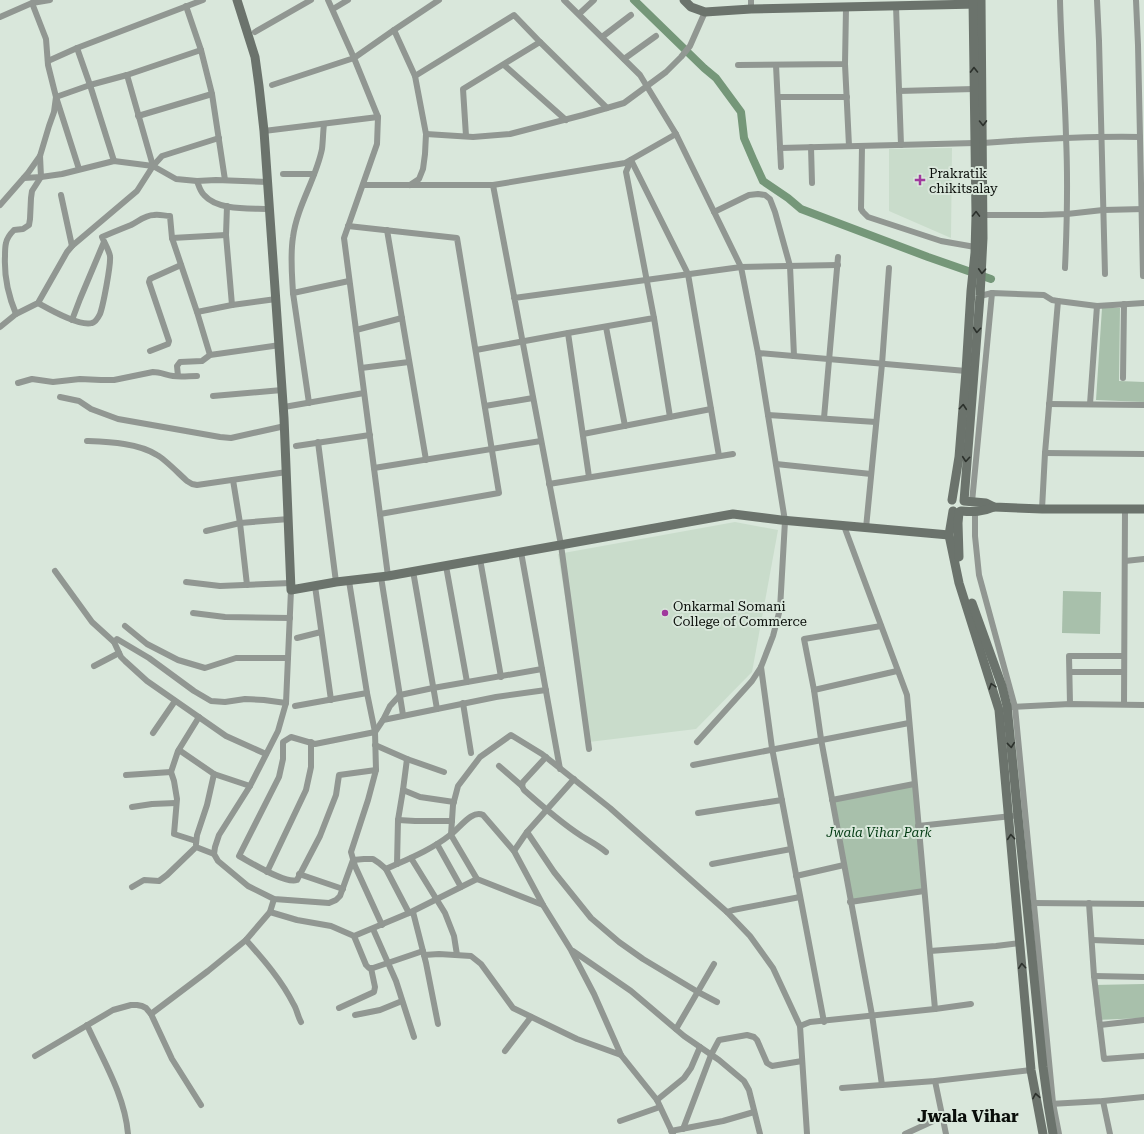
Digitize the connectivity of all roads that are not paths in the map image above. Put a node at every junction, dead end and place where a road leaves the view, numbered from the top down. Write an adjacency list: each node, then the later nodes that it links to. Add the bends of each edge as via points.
1 (50, 0): 15 (street)
2 (203, 0): 18 (street)
3 (237, 0): 57 (main road, via 255,57)
4 (311, 0): 27 (street)
5 (328, 0): 21 (street)
6 (348, 0): 21 (street)
7 (439, 0): 26 (street)
8 (564, 0): 23 (street)
9 (594, 0): 23 (street)
10 (684, 0): 16 (main road)
11 (1060, 0): 62 (street)
12 (1097, 0): 61 (street)
13 (1136, 0): 31 (street)
14 (977, 2): 19 (main road); 46 (main road, one-way to 14); 65 (main road, one-way to 65)
15 (32, 3): 25 (street); 36 (street, via 46,39)
16 (691, 4): 22 (main road)
17 (751, 5): 20 (main road); 22 (main road)
18 (186, 6): 32 (street); 33 (street)
19 (896, 6): 20 (main road); 47 (street)
20 (846, 8): 37 (street)
21 (333, 10): 34 (street)
22 (705, 12): 45 (street, via 690,46 666,72)
23 (579, 14): 29 (street)
24 (631, 14): 29 (street)
25 (0, 17)
26 (394, 30): 34 (street); 42 (street)
27 (255, 32)
28 (656, 36): 35 (street)
29 (602, 37): 35 (street)
30 (540, 42): 38 (street); 42 (street, via 514,15); 52 (street)
31 (1141, 45): 63 (street)
32 (77, 48): 36 (street); 43 (street)
33 (201, 50): 41 (street); 48 (street)
34 (354, 58): 44 (street); 54 (street)
35 (624, 59): 45 (street)
36 (48, 60): 49 (street)
37 (845, 64): 40 (street); 51 (street)
38 (504, 65): 55 (street); 60 (street, via 463,89)
39 (738, 65): 40 (street)
40 (776, 65): 50 (street)
41 (127, 75): 43 (street); 53 (street)
42 (415, 76): 58 (street)
43 (90, 85): 49 (street); 73 (street)
44 (272, 85)
45 (647, 86): 52 (street, via 624,103); 59 (street)
46 (974, 90): 47 (street); 65 (main road)
47 (899, 91): 66 (street)
48 (212, 94): 53 (street); 64 (street)
49 (56, 97): 71 (street); 76 (street)
50 (778, 97): 51 (street); 70 (street)
51 (847, 97): 67 (street)
52 (607, 108): 55 (street)
53 (138, 116): 74 (street)
54 (378, 117): 56 (street); 85 (street, via 377,144)
55 (566, 120): 60 (street, via 510,134)
56 (324, 124): 57 (street); 78 (street, via 322,149)
57 (270, 131): 83 (main road)
58 (426, 134): 60 (street); 86 (street, via 423,169 419,179)
59 (676, 134): 72 (street); 94 (street)
60 (466, 136)
61 (1102, 136): 62 (street); 63 (street); 93 (street)
62 (1066, 137): 65 (street); 95 (street)
63 (1140, 137): 92 (street)
64 (219, 138): 74 (street, via 162,156); 81 (street)
65 (979, 143): 66 (street); 96 (main road); 103 (main road, one-way to 65)
66 (901, 145): 68 (street)
67 (849, 146): 68 (street); 69 (street)
68 (862, 146): 103 (street, via 861,209 865,215 941,241)
69 (811, 147): 70 (street); 84 (street)
70 (780, 148): 75 (street)
71 (40, 156): 79 (street); 80 (street)
72 (631, 160): 87 (street); 111 (street); 114 (street, via 626,172)
73 (114, 161): 74 (street); 76 (street)
74 (153, 166): 82 (street, via 176,179); 102 (street, via 136,191)
75 (781, 167)
76 (79, 169): 79 (street)
77 (283, 174): 78 (street)
78 (314, 174): 116 (street, via 293,236)
79 (40, 177): 80 (street); 128 (street, via 30,198 29,225 14,230 6,243 5,277)
80 (24, 178): 89 (street)
81 (224, 180): 82 (street); 83 (street)
82 (197, 181): 90 (street, via 204,196 210,201)
83 (268, 182): 91 (main road)
84 (812, 183)
85 (363, 184): 86 (street); 97 (street)
86 (410, 185): 87 (street)
87 (493, 185): 119 (street)
88 (61, 195): 102 (street)
89 (0, 205)
90 (227, 206): 91 (street); 99 (street)
91 (270, 209): 120 (main road)
92 (1143, 209): 93 (street); 113 (street)
93 (1103, 210): 95 (street); 112 (street)
94 (714, 212): 107 (street, via 749,195 765,195 770,199 775,212); 108 (street)
95 (1067, 214): 96 (street); 110 (street)
96 (984, 215): 103 (main road)
97 (348, 226): 98 (street); 115 (street, via 344,238)
98 (387, 230): 129 (street); 138 (street, via 457,238)
99 (226, 235): 100 (street); 125 (street)
100 (172, 238): 101 (street, via 170,216 155,214 102,236); 105 (street)
101 (104, 242): 131 (street); 131 (street, via 110,255 110,264 101,312 91,324)
102 (72, 246): 123 (street)
103 (977, 250): 117 (main road)
104 (838, 257): 106 (street)
105 (181, 265): 127 (street); 139 (street, via 149,280 169,341 168,344)
106 (838, 265): 107 (street); 143 (street)
107 (790, 266): 108 (street); 142 (street)
108 (741, 267): 111 (street); 140 (street)
109 (889, 268): 145 (street)
110 (1065, 268)
111 (688, 274): 114 (street); 163 (street)
112 (1105, 274)
113 (1143, 276)
114 (647, 280): 119 (street); 130 (street)
115 (349, 281): 116 (street); 134 (street)
116 (293, 293): 157 (street)
117 (977, 293): 118 (street); 147 (main road); 168 (main road, one-way to 168)
118 (992, 293): 121 (street, via 1044,295); 169 (street)
119 (514, 298): 136 (street)
120 (276, 299): 125 (street); 137 (main road)
121 (1058, 301): 126 (street); 158 (street)
122 (1144, 303): 124 (street)
123 (38, 304): 128 (street); 131 (street)
124 (1124, 304): 126 (street); 150 (street)
125 (232, 305): 127 (street)
126 (1097, 306): 159 (street)
127 (197, 312): 141 (street)
128 (16, 314): 133 (street)
129 (402, 318): 134 (street); 144 (street)
130 (654, 318): 132 (street); 165 (street)
131 (72, 320)
132 (606, 326): 135 (street); 171 (street)
133 (0, 327)
134 (356, 330): 146 (street)
135 (568, 334): 136 (street); 172 (street)
136 (523, 342): 138 (street); 156 (street)
137 (280, 345): 141 (street); 152 (main road)
138 (476, 350): 162 (street)
139 (150, 351)
140 (758, 353): 142 (street); 164 (street)
141 (210, 356): 148 (street, via 202,361 180,362 177,366)
142 (794, 356): 143 (street)
143 (830, 359): 145 (street); 166 (street)
144 (409, 362): 146 (street); 183 (street)
145 (882, 364): 147 (street); 167 (street)
146 (361, 368): 153 (street)
147 (966, 371): 191 (main road, one-way to 147, via 959,457)
148 (178, 376): 149 (street); 151 (street, via 153,372 114,380 80,379 53,382 32,379)
149 (197, 376)
150 (1123, 378)
151 (18, 383)
152 (282, 390): 154 (street); 161 (main road)
153 (364, 392): 157 (street); 173 (street)
154 (213, 396)
155 (60, 397): 170 (street, via 79,401 91,409 118,419 220,438)
156 (533, 398): 162 (street); 175 (street)
157 (309, 403): 161 (street)
158 (1049, 404): 159 (street); 179 (street)
159 (1090, 404): 160 (street)
160 (1144, 405)
161 (289, 406): 170 (main road)
162 (485, 406): 178 (street)
163 (711, 409): 165 (street); 182 (street)
164 (768, 414): 166 (street); 184 (street)
165 (670, 417): 171 (street)
166 (824, 418): 167 (street)
167 (876, 422): 187 (street)
168 (970, 422): 169 (street); 192 (main road, one-way to 192)
169 (979, 423): 192 (street)
170 (285, 426): 186 (main road)
171 (625, 426): 172 (street)
172 (583, 434): 188 (street)
173 (370, 435): 176 (street); 185 (street)
174 (88, 441): 189 (street, via 113,442 146,449 158,455 192,484)
175 (541, 441): 178 (street); 190 (street)
176 (318, 442): 177 (street); 218 (street)
177 (296, 446)
178 (492, 449): 183 (street); 199 (street, via 499,493)
179 (1045, 453): 181 (street); 194 (street)
180 (733, 454): 182 (street)
181 (1144, 454)
182 (719, 456): 188 (street)
183 (426, 460): 185 (street)
184 (776, 464): 187 (street); 201 (street)
185 (374, 468): 199 (street)
186 (286, 472): 189 (street); 200 (main road)
187 (871, 474): 204 (street)
188 (589, 477): 190 (street)
189 (233, 480): 202 (street)
190 (549, 484): 207 (street)
191 (952, 500): 192 (main road, via 958,498); 197 (main road, via 950,506)
192 (968, 501): 193 (main road, via 986,503); 197 (main road, via 964,508)
193 (994, 507): 194 (main road); 198 (main road)
194 (1042, 509): 196 (main road)
195 (1144, 509): 196 (main road)
196 (1126, 510): 211 (street)
197 (958, 511): 198 (main road); 206 (main road); 253 (main road, via 958,549 964,582)
198 (975, 512): 253 (street, via 979,575)
199 (380, 514): 215 (street)
200 (288, 519): 202 (street); 221 (main road)
201 (785, 521): 203 (main road); 207 (main road, via 733,514); 233 (street, via 780,609)
202 (240, 523): 205 (street); 219 (street)
203 (844, 526): 204 (main road); 225 (street)
204 (866, 528): 206 (main road)
205 (206, 531)
206 (949, 535): 253 (main road, one-way to 206, via 959,583)
207 (561, 545): 208 (main road); 266 (street)
208 (521, 552): 209 (main road); 234 (street)
209 (480, 559): 212 (main road); 238 (street)
210 (1144, 559): 211 (street)
211 (1125, 561): 230 (street)
212 (446, 566): 214 (main road); 239 (street)
213 (55, 571): 228 (street, via 92,622)
214 (413, 572): 215 (main road); 240 (street)
215 (384, 576): 216 (main road); 244 (street)
216 (349, 581): 218 (main road); 243 (street)
217 (186, 582): 219 (street, via 220,586)
218 (336, 582): 220 (main road)
219 (247, 585): 221 (street)
220 (314, 586): 221 (main road); 226 (street)
221 (293, 588): 223 (street)
222 (193, 613): 223 (street, via 226,618)
223 (290, 618): 231 (street)
224 (125, 626): 231 (street, via 147,644 178,660 204,668 236,658)
225 (881, 626): 235 (street); 242 (street, via 804,639)
226 (321, 632): 227 (street); 245 (street)
227 (297, 638)
228 (114, 642): 229 (street); 247 (street, via 117,638 211,701 245,699)
229 (119, 653): 232 (street); 246 (street, via 147,680)
230 (1124, 656): 236 (street, via 1070,656); 237 (street)
231 (288, 658): 247 (street)
232 (94, 666)
233 (761, 667): 263 (street, via 752,681); 265 (street)
234 (542, 669): 238 (street); 241 (street)
235 (898, 671): 242 (street); 258 (street, via 907,695)
236 (1070, 672): 237 (street); 249 (street)
237 (1124, 672): 250 (street)
238 (501, 676): 239 (street)
239 (467, 682): 240 (street)
240 (433, 688): 244 (street); 254 (street)
241 (546, 690): 248 (street); 274 (street)
242 (814, 690): 261 (street)
243 (367, 693): 245 (street); 259 (street)
244 (400, 695): 255 (street); 257 (street, via 390,706)
245 (331, 700): 252 (street)
246 (176, 701): 256 (street); 260 (street)
247 (286, 703): 269 (street, via 278,731)
248 (463, 703): 254 (street); 268 (street)
249 (1070, 704): 250 (street); 253 (street)
250 (1124, 704): 251 (street)
251 (1144, 705)
252 (295, 706)
253 (1007, 706): 292 (main road, via 1001,724); 322 (street)
254 (437, 708): 255 (street)
255 (403, 715): 257 (street)
256 (199, 717): 267 (street); 269 (street, via 226,736)
257 (383, 720): 259 (street)
258 (909, 723): 261 (street); 281 (street)
259 (375, 732): 262 (street, via 315,744); 264 (street)
260 (153, 733)
261 (821, 739): 265 (street); 286 (street)
262 (311, 742): 310 (street, via 311,767 306,790); 310 (street, via 291,737 283,742 279,777 239,856)
263 (697, 742)
264 (375, 745): 271 (street); 275 (street)
265 (772, 748): 272 (street); 285 (street)
266 (589, 749)
267 (179, 750): 276 (street); 278 (street)
268 (471, 753)
269 (266, 754): 282 (street)
270 (546, 758): 274 (street); 283 (street, via 524,780); 287 (street, via 511,735 480,757 458,786)
271 (407, 759): 277 (street); 284 (street)
272 (693, 765)
273 (499, 766): 283 (street)
274 (560, 769): 280 (street)
275 (376, 770): 304 (street); 311 (street, via 339,775 336,795 320,836)
276 (171, 772): 279 (street); 288 (street)
277 (444, 772)
278 (214, 774): 282 (street); 298 (street)
279 (126, 775)
280 (574, 779): 290 (street); 326 (street)
281 (914, 784): 286 (street); 295 (street)
282 (250, 786): 303 (street, via 220,835)
283 (522, 786): 290 (street)
284 (403, 790): 287 (street, via 420,797); 293 (street)
285 (782, 800): 291 (street); 300 (street)
286 (832, 800): 308 (street)
287 (454, 802): 294 (street)
288 (176, 803): 289 (street); 298 (street, via 174,834)
289 (132, 807)
290 (546, 810): 296 (street); 302 (street)
291 (698, 813)
292 (1014, 816): 295 (street); 322 (main road); 335 (main road, one-way to 292)
293 (398, 820): 294 (street); 306 (street)
294 (452, 821): 297 (street)
295 (918, 826): 317 (street)
296 (527, 832): 301 (street); 345 (street, via 554,872 591,918 643,959)
297 (451, 835): 299 (street); 301 (street, via 471,816 480,813); 313 (street)
298 (196, 844): 303 (street); 314 (street, via 167,876 158,881 144,880)
299 (437, 844): 305 (street); 315 (street)
300 (791, 849): 307 (street); 312 (street)
301 (514, 851): 325 (street)
302 (606, 852)
303 (214, 854): 319 (street, via 218,861 248,886)
304 (352, 857): 309 (street, via 373,859); 316 (street); 329 (street)
305 (410, 858): 306 (street); 320 (street)
306 (397, 864): 309 (street)
307 (712, 864)
308 (844, 865): 312 (street); 321 (street)
309 (386, 869): 328 (street)
310 (267, 872): 311 (street, via 294,881)
311 (300, 874): 316 (street)
312 (796, 876): 318 (street)
313 (476, 879): 315 (street); 325 (street)
314 (132, 886)
315 (461, 887): 320 (street)
316 (343, 889): 319 (street, via 336,900 329,903)
317 (924, 891): 321 (street); 337 (street)
318 (800, 897): 326 (street); 357 (street)
319 (274, 899): 327 (street)
320 (437, 899): 328 (street); 339 (street, via 450,923)
321 (850, 902): 353 (street)
322 (1030, 903): 323 (street); 378 (main road, via 1043,1067)
323 (1089, 903): 324 (street); 333 (street)
324 (1144, 904)
325 (543, 905): 336 (street)
326 (730, 911): 359 (street, via 774,968)
327 (270, 912): 331 (street, via 331,926); 332 (street)
328 (411, 912): 329 (street); 338 (street)
329 (382, 925): 330 (street)
330 (373, 929): 331 (street); 340 (street)
331 (354, 936): 342 (street, via 367,967)
332 (246, 940): 351 (street); 356 (street, via 276,977 294,1005)
333 (1092, 940): 334 (street); 343 (street)
334 (1144, 942)
335 (1020, 943): 337 (street); 371 (main road, one-way to 335)
336 (571, 950): 362 (street, via 631,991); 366 (street, via 594,994)
337 (930, 951): 350 (street)
338 (423, 953): 339 (street); 340 (street); 358 (street)
339 (457, 955): 354 (street, via 471,956 481,964 513,1008)
340 (388, 963): 342 (street); 346 (street)
341 (714, 964): 345 (street)
342 (371, 968): 349 (street, via 374,992)
343 (1094, 976): 344 (street); 360 (street)
344 (1144, 977)
345 (698, 992): 347 (street); 362 (street)
346 (402, 1001): 352 (street, via 380,1010); 363 (street)
347 (717, 1002)
348 (971, 1004): 350 (street)
349 (339, 1008)
350 (935, 1009): 353 (street)
351 (151, 1014): 361 (street, via 142,1006 131,1005 113,1010); 379 (street, via 172,1059)
352 (355, 1015)
353 (872, 1016): 357 (street); 373 (street)
354 (531, 1017): 365 (street); 366 (street, via 577,1039)
355 (1144, 1020): 360 (street)
356 (301, 1022)
357 (824, 1022): 359 (street)
358 (438, 1024)
359 (805, 1024): 370 (street)
360 (1100, 1025): 369 (street, via 1104,1059)
361 (87, 1026): 368 (street); 386 (street, via 122,1103)
362 (676, 1029): 364 (street)
363 (414, 1038)
364 (700, 1047): 367 (street); 376 (street, via 684,1078)
365 (505, 1051)
366 (620, 1055): 376 (street)
367 (711, 1055): 370 (street, via 719,1040 751,1036 757,1040 770,1065); 381 (street, via 744,1081); 384 (street)
368 (36, 1056)
369 (1144, 1056)
370 (802, 1061): 388 (street)
371 (1032, 1070): 372 (street); 391 (main road, one-way to 371)
372 (936, 1081): 373 (street); 382 (street)
373 (882, 1085): 374 (street)
374 (842, 1088)
375 (1144, 1097): 377 (street)
376 (657, 1100): 380 (street)
377 (1103, 1101): 378 (street); 394 (street)
378 (1050, 1104): 392 (main road); 393 (street)
379 (201, 1105)
380 (660, 1107): 383 (street); 385 (street)
381 (754, 1112): 384 (street); 387 (street)
382 (942, 1117): 389 (street); 390 (street)
383 (620, 1121)
384 (683, 1129): 385 (street)
385 (672, 1132)
386 (128, 1134)
387 (760, 1134)
388 (807, 1134)
389 (905, 1134)
390 (946, 1134)
391 (1043, 1134)
392 (1053, 1134)
393 (1059, 1134)
394 (1110, 1134)

